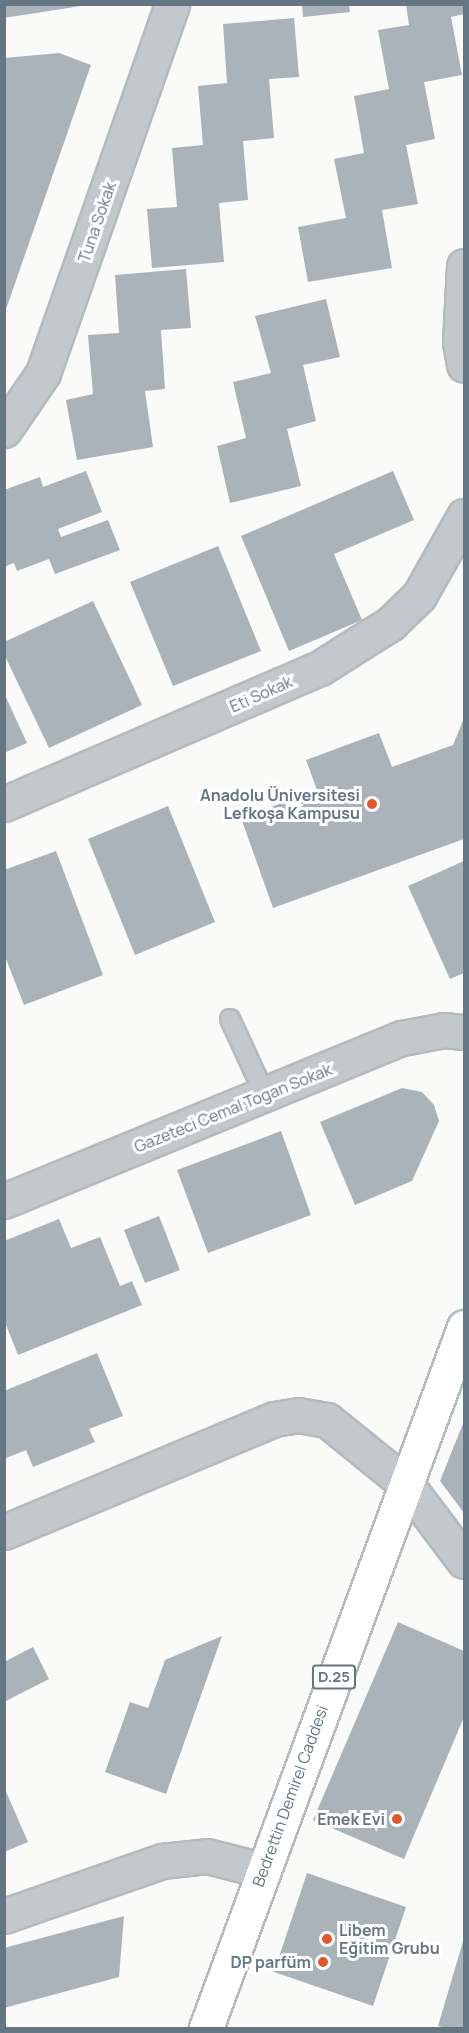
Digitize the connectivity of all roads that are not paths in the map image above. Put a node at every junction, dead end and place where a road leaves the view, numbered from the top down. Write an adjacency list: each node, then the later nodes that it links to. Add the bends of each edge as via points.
1 (172, 4): 4 (street, Tuna Sokak, via 44,373)
2 (465, 266): 3 (street, via 460,342)
3 (465, 365)
4 (4, 430)
5 (465, 516): 6 (street, Eti Sokak, via 419,596 391,623 320,668)
6 (4, 804)
7 (230, 1019): 9 (lane)
8 (465, 1032): 9 (street, Gazeteci Cemal Togan Sokak, via 444,1030 402,1038)
9 (265, 1095): 10 (street, Gazeteci Cemal Togan Sokak)
10 (4, 1201)
11 (465, 1327): 12 (main road, Bedrettin Demirel Caddesi / D.25)
12 (406, 1484): 13 (street, via 327,1420 298,1415 274,1419); 14 (street); 15 (main road, Bedrettin Demirel Caddesi / D.25)
13 (4, 1532)
14 (465, 1561)
15 (262, 1870): 16 (street, via 207,1856 162,1861); 17 (main road, Bedrettin Demirel Caddesi / D.25)
16 (4, 1916)
17 (206, 2028)

